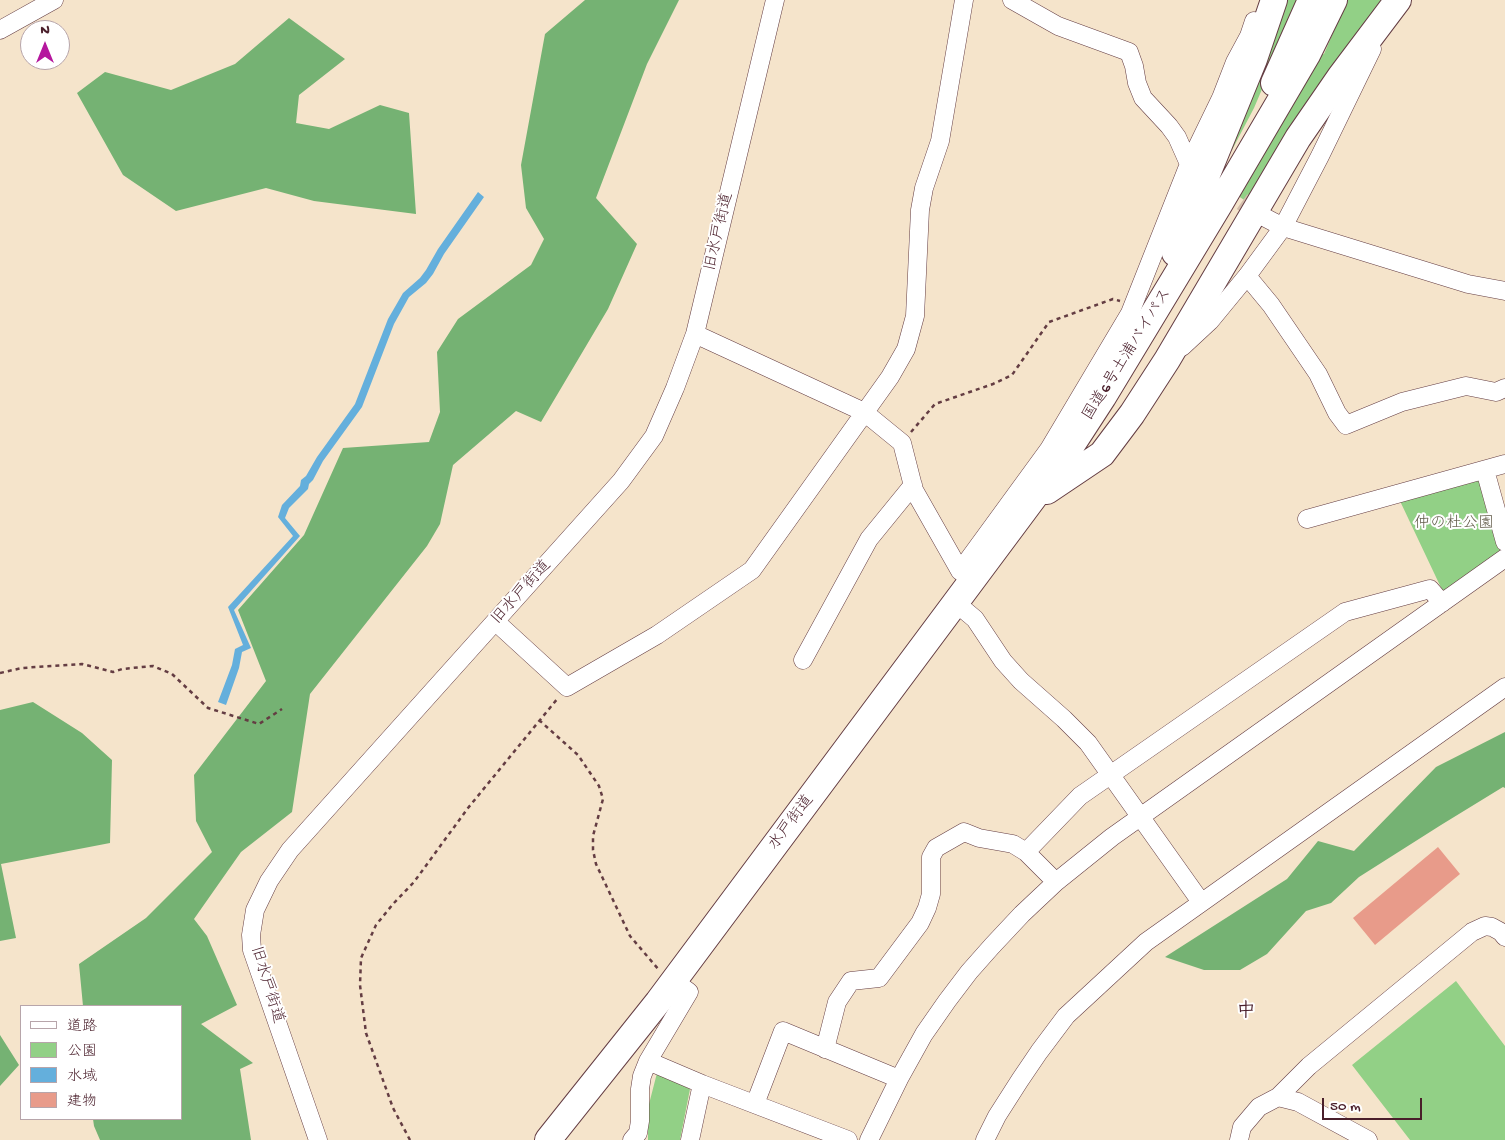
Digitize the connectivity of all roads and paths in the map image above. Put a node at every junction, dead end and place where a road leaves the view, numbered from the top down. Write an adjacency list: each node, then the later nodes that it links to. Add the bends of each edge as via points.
1 (54, 0): 10 (street)
2 (775, 0): 18 (street, 旧水戸街道)
3 (964, 0): 21 (street, via 940,141 920,210 915,316 906,349)
4 (1012, 0): 11 (street, via 1058,26 1129,52 1143,98 1177,137)
5 (1262, 0): 11 (street)
6 (1274, 0): 17 (highway, via 1254,59)
7 (1311, 0): 12 (highway, 国道6号土浦バイパス)
8 (1334, 0): 12 (highway, 国道6号土浦バイパス, via 1307,55)
9 (1393, 7): 14 (street); 19 (highway, via 1298,138)
10 (0, 30)
11 (1195, 168): 17 (street)
12 (1219, 205): 17 (highway, 国道6号土浦バイパス)
13 (1262, 216): 14 (street)
14 (1283, 226): 15 (street); 16 (street, via 1468,284)
15 (1247, 276): 19 (street, via 1210,321); 20 (street, via 1318,374 1346,425 1402,402 1466,386 1496,392)
16 (1505, 290)
17 (1139, 316): 22 (path, via 1113,298 1049,322 1012,375 935,404); 26 (highway, 国道6号土浦バイパス, via 1103,397); 30 (street)
18 (695, 334): 21 (street); 33 (street, 旧水戸街道, via 676,388 654,436 622,481)
19 (1167, 360): 26 (highway, via 1102,454)
20 (1505, 388)
21 (864, 412): 22 (street); 36 (street, via 752,570 657,636)
22 (902, 443): 25 (street)
23 (1505, 464): 24 (street)
24 (1485, 470): 27 (street); 28 (street)
25 (913, 485): 30 (street); 34 (street, via 869,539)
26 (1032, 502): 30 (highway, 水戸街道)
27 (1307, 519)
28 (1505, 542)
29 (1505, 558): 32 (street)
30 (967, 576): 31 (highway, 水戸街道)
31 (956, 603): 40 (street, via 975,619 1003,661 1021,681 1088,743); 46 (highway, 水戸街道)
32 (1442, 603): 40 (street, via 1430,588 1345,612); 41 (street)
33 (496, 622): 36 (street); 53 (street, 旧水戸街道, via 295,844 268,881 254,910 252,950)
34 (803, 660)
35 (0, 673): 38 (path, via 22,668 82,664 114,672 153,666 172,674 208,708 259,724)
36 (567, 687): 39 (path)
37 (1505, 687): 44 (street)
38 (282, 709)
39 (539, 720): 46 (path, via 578,755 599,786 603,798 593,836 596,864 630,936 664,976); 54 (path, via 414,882 376,925 361,958 360,985 366,1033 393,1108)
40 (1112, 774): 41 (street); 42 (street, via 1080,796)
41 (1141, 816): 43 (street); 44 (street)
42 (1026, 852): 43 (street); 47 (street, via 1013,844 964,832 936,848 931,857 931,894 920,923 879,978 851,982 837,1002)
43 (1056, 882): 49 (street, via 969,972 924,1034)
44 (1201, 902): 60 (street, via 1146,942 1066,1016 997,1116)
45 (1505, 937): 51 (street, via 1492,927 1485,926 1472,932 1309,1066)
46 (674, 981): 48 (street, via 689,992); 55 (highway, 水戸街道)
47 (825, 1049): 49 (street); 52 (street, via 783,1031)
48 (648, 1061): 50 (street); 56 (street, via 640,1089 638,1134)
49 (898, 1079): 59 (street)
50 (702, 1084): 52 (street); 57 (street)
51 (1278, 1097): 61 (street, via 1259,1107 1242,1127); 62 (street, via 1298,1102)
52 (755, 1104): 58 (street)
53 (318, 1140)
54 (410, 1140)
55 (548, 1140)
56 (632, 1140)
57 (690, 1140)
58 (848, 1140)
59 (869, 1140)
60 (986, 1140)
61 (1239, 1140)
62 (1368, 1140)

